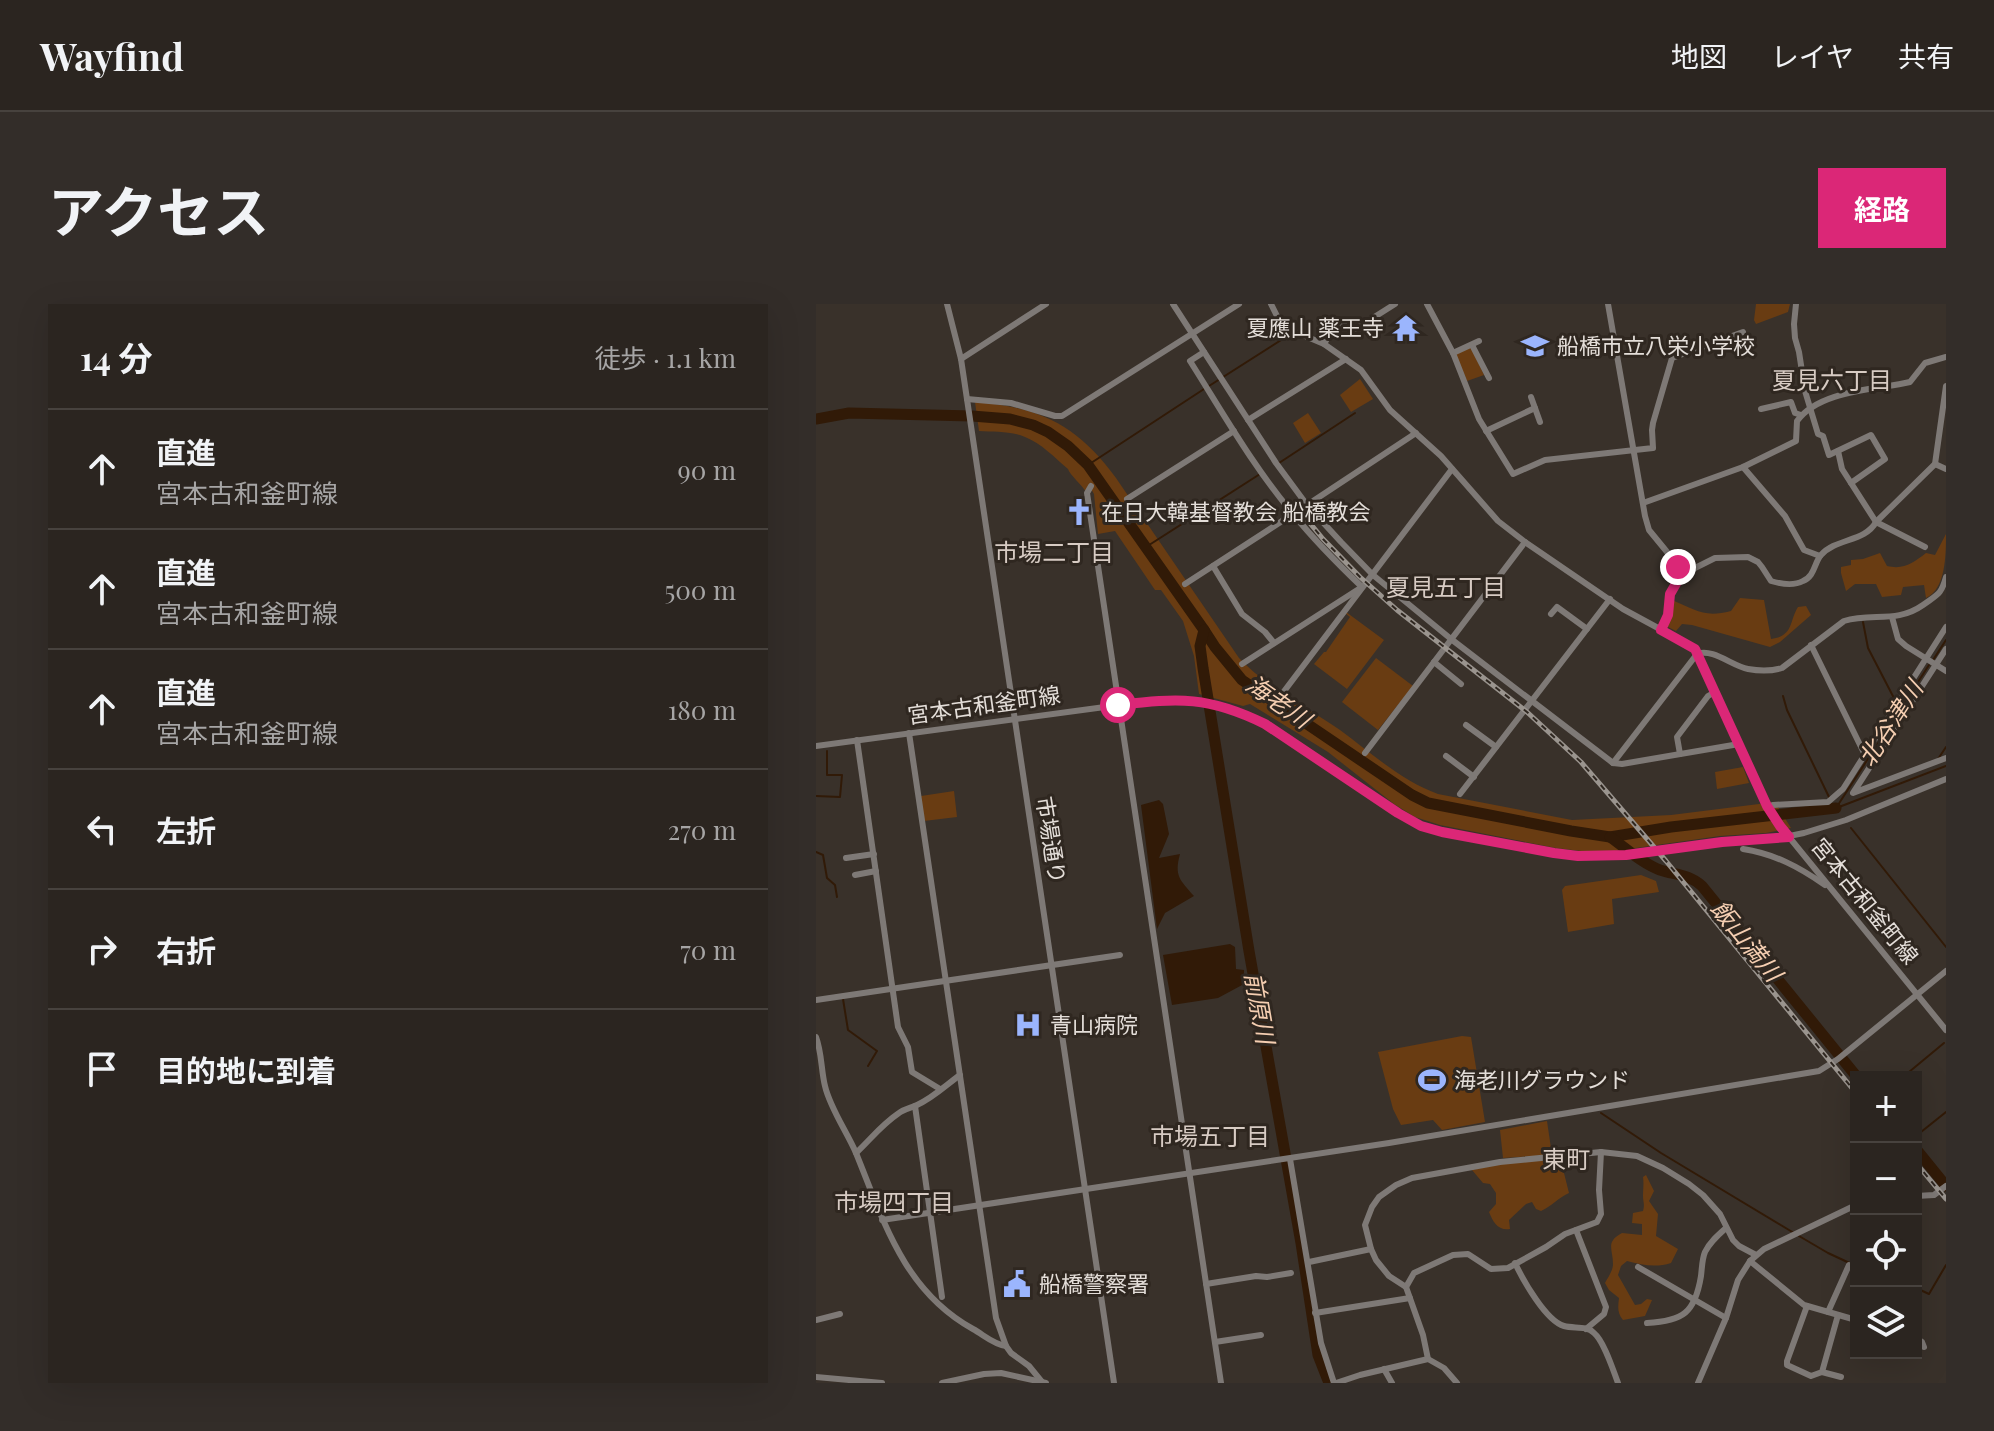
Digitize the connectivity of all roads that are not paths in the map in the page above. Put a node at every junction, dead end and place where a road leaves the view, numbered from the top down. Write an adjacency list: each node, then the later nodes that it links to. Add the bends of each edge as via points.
1 (947, 304): 16 (street, 市場通り)
2 (1046, 304): 16 (street)
3 (1173, 304): 11 (street)
4 (1239, 304): 11 (street)
5 (1271, 304): 12 (street, via 1291,330)
6 (1395, 304): 12 (street, via 1357,328 1336,323)
7 (1427, 304): 14 (street)
8 (1608, 304): 31 (street)
9 (1796, 304): 22 (street, via 1795,338)
10 (1743, 332): 31 (street, via 1672,358 1652,430 1654,447)
11 (1192, 334): 13 (street); 21 (street, via 1062,416)
12 (1324, 344): 17 (street)
13 (1204, 352): 26 (street); 28 (street, via 1190,361)
14 (1453, 353): 18 (street, via 1476,343); 29 (street)
15 (1946, 357): 22 (street, via 1925,363 1910,382 1839,395)
16 (961, 359): 21 (street, 市場通り)
17 (1346, 359): 26 (street); 30 (street)
18 (1489, 378)
19 (1946, 386): 33 (street)
20 (1531, 397): 23 (street)
21 (967, 399): 73 (street, 市場通り)
22 (1810, 407): 25 (street); 32 (street, via 1829,455)
23 (1535, 408): 27 (street); 29 (street)
24 (1761, 409): 25 (street, via 1791,402)
25 (1801, 415): 34 (street, via 1796,441)
26 (1248, 420): 41 (street)
27 (1540, 422)
28 (1234, 431): 39 (street); 42 (street)
29 (1486, 431): 31 (street, via 1513,474 1545,460)
30 (1416, 433): 35 (street); 41 (street)
31 (1634, 449): 40 (street)
32 (1838, 451): 37 (street); 37 (street, via 1871,435 1885,459)
33 (1935, 464): 36 (street); 43 (street)
34 (1743, 467): 40 (street); 46 (street, via 1785,516 1804,550)
35 (1452, 469): 44 (street, via 1493,516); 48 (street)
36 (1946, 469)
37 (1851, 483): 43 (street)
38 (1091, 486): 72 (street, via 1087,493)
39 (1127, 499)
40 (1643, 503): 49 (street, via 1649,530)
41 (1307, 505): 48 (street)
42 (1293, 514): 47 (street); 52 (street)
43 (1876, 522): 45 (street); 46 (street)
44 (1525, 542): 53 (street); 59 (street)
45 (1925, 547)
46 (1820, 556): 49 (street, via 1810,578 1798,584 1771,581 1758,562 1738,556 1715,558)
47 (1213, 566): 51 (street); 60 (street, via 1242,614)
48 (1373, 575): 52 (street); 59 (street)
49 (1681, 575): 58 (street)
50 (1946, 577): 55 (street, via 1936,597)
51 (1185, 584)
52 (1362, 587): 60 (street); 70 (street)
53 (1610, 599): 57 (street); 58 (street)
54 (1551, 614): 57 (street, via 1557,607)
55 (1892, 617): 61 (street, via 1844,621); 64 (street, via 1898,639)
56 (1946, 627): 64 (street)
57 (1587, 629): 71 (street)
58 (1661, 630): 63 (street)
59 (1451, 639): 65 (street); 71 (street)
60 (1274, 643): 66 (street)
61 (1811, 645): 63 (street, via 1777,670 1747,669 1705,651); 82 (street)
62 (1946, 649): 64 (street)
63 (1697, 654): 69 (street); 85 (street)
64 (1931, 661): 67 (street); 82 (street); 84 (street, via 1853,793)
65 (1434, 662): 68 (street); 80 (street)
66 (1242, 664)
67 (1946, 671)
68 (1461, 684)
69 (1715, 692): 77 (street); 81 (street, via 1677,737)
70 (1282, 694)
71 (1531, 701): 79 (street); 85 (street)
72 (1118, 705): 73 (street, 宮本古和釜町線); 90 (street, 宮本古和釜町線, via 1174,700 1230,708 1265,724 1398,813 1442,832 1578,856); 113 (street)
73 (1014, 719): 75 (street, 宮本古和釜町線); 98 (street, 市場通り)
74 (1466, 725): 79 (street)
75 (909, 733): 76 (street, 宮本古和釜町線); 100 (street)
76 (857, 740): 78 (street, 宮本古和釜町線); 92 (street)
77 (1739, 744): 81 (street); 89 (street)
78 (816, 746)
79 (1496, 747): 86 (street)
80 (1365, 753)
81 (1680, 754): 85 (street)
82 (1865, 755): 89 (street, via 1828,802)
83 (1446, 756): 86 (street)
84 (1946, 758)
85 (1613, 763)
86 (1474, 777): 88 (street)
87 (1946, 779): 90 (street)
88 (1460, 794)
89 (1771, 808): 90 (street)
90 (1789, 837): 96 (street, 宮本古和釜町線)
91 (1743, 849): 96 (street, via 1784,860)
92 (874, 854): 93 (street); 94 (street)
93 (846, 858)
94 (876, 871): 95 (street); 101 (street)
95 (855, 875)
96 (1831, 890): 102 (street, 宮本古和釜町線)
97 (1120, 955): 98 (street)
98 (1051, 964): 100 (street); 115 (street, 市場通り)
99 (1946, 971): 102 (street)
100 (945, 980): 101 (street); 106 (street)
101 (893, 988): 103 (street); 108 (street, via 912,1072)
102 (1917, 994): 104 (street, 宮本古和釜町線); 112 (street, via 1819,1071)
103 (816, 1000)
104 (1946, 1030)
105 (816, 1037): 107 (street)
106 (960, 1075): 108 (street); 117 (street)
107 (820, 1080): 111 (street)
108 (940, 1089): 109 (street)
109 (915, 1106): 111 (street, via 875,1131); 119 (street)
110 (1601, 1152): 121 (street, via 1637,1156 1689,1184 1720,1214); 122 (street, via 1601,1214 1597,1222); 123 (street, via 1412,1178 1372,1207 1365,1225)
111 (856, 1153): 120 (street)
112 (1290, 1159): 113 (street); 126 (street)
113 (1189, 1173): 115 (street); 131 (street)
114 (1945, 1187): 116 (street)
115 (1085, 1189): 117 (street); 162 (street, 市場通り)
116 (1922, 1196)
117 (980, 1205): 119 (street); 149 (street, via 996,1318)
118 (1850, 1208): 124 (street)
119 (929, 1213): 120 (street); 133 (street)
120 (882, 1220): 149 (street, via 899,1254 938,1305)
121 (1726, 1228): 124 (street, via 1739,1246); 135 (street, via 1704,1254)
122 (1576, 1230): 127 (street); 145 (street, via 1606,1307)
123 (1371, 1249): 126 (street); 132 (street, via 1389,1276)
124 (1756, 1255): 125 (street)
125 (1750, 1261): 136 (street); 141 (street)
126 (1309, 1262): 138 (street)
127 (1515, 1263): 132 (street, via 1491,1269 1468,1254 1453,1255 1414,1273); 145 (street, via 1552,1318 1561,1326)
128 (1849, 1265): 137 (street)
129 (1638, 1267): 135 (street)
130 (1291, 1273): 131 (street)
131 (1206, 1284): 147 (street)
132 (1406, 1287): 134 (street)
133 (942, 1297)
134 (1410, 1298): 138 (street); 151 (street)
135 (1696, 1300): 141 (street); 144 (street, via 1687,1314)
136 (1807, 1306): 137 (street); 153 (street, via 1787,1365 1811,1376)
137 (1828, 1312): 140 (street)
138 (1315, 1313): 164 (street)
139 (840, 1314): 143 (street)
140 (1838, 1315): 142 (street); 153 (street)
141 (1726, 1318): 168 (street)
142 (1850, 1318)
143 (816, 1320)
144 (1647, 1323)
145 (1586, 1329): 167 (street, via 1597,1335)
146 (1261, 1335): 147 (street)
147 (1215, 1342): 163 (street)
148 (1922, 1342): 150 (street)
149 (1006, 1346): 161 (street)
150 (1924, 1347)
151 (1428, 1359): 152 (street); 166 (street)
152 (1384, 1369): 164 (street); 165 (street)
153 (1822, 1372): 154 (street)
154 (1832, 1375): 156 (street); 169 (street)
155 (816, 1377): 159 (street)
156 (1841, 1377)
157 (979, 1379): 158 (street, via 1001,1373); 160 (street)
158 (1026, 1380): 161 (street)
159 (880, 1383)
160 (942, 1383)
161 (1044, 1383)
162 (1114, 1383)
163 (1221, 1383)
164 (1335, 1383)
165 (1392, 1383)
166 (1457, 1383)
167 (1618, 1383)
168 (1698, 1383)
169 (1830, 1383)

